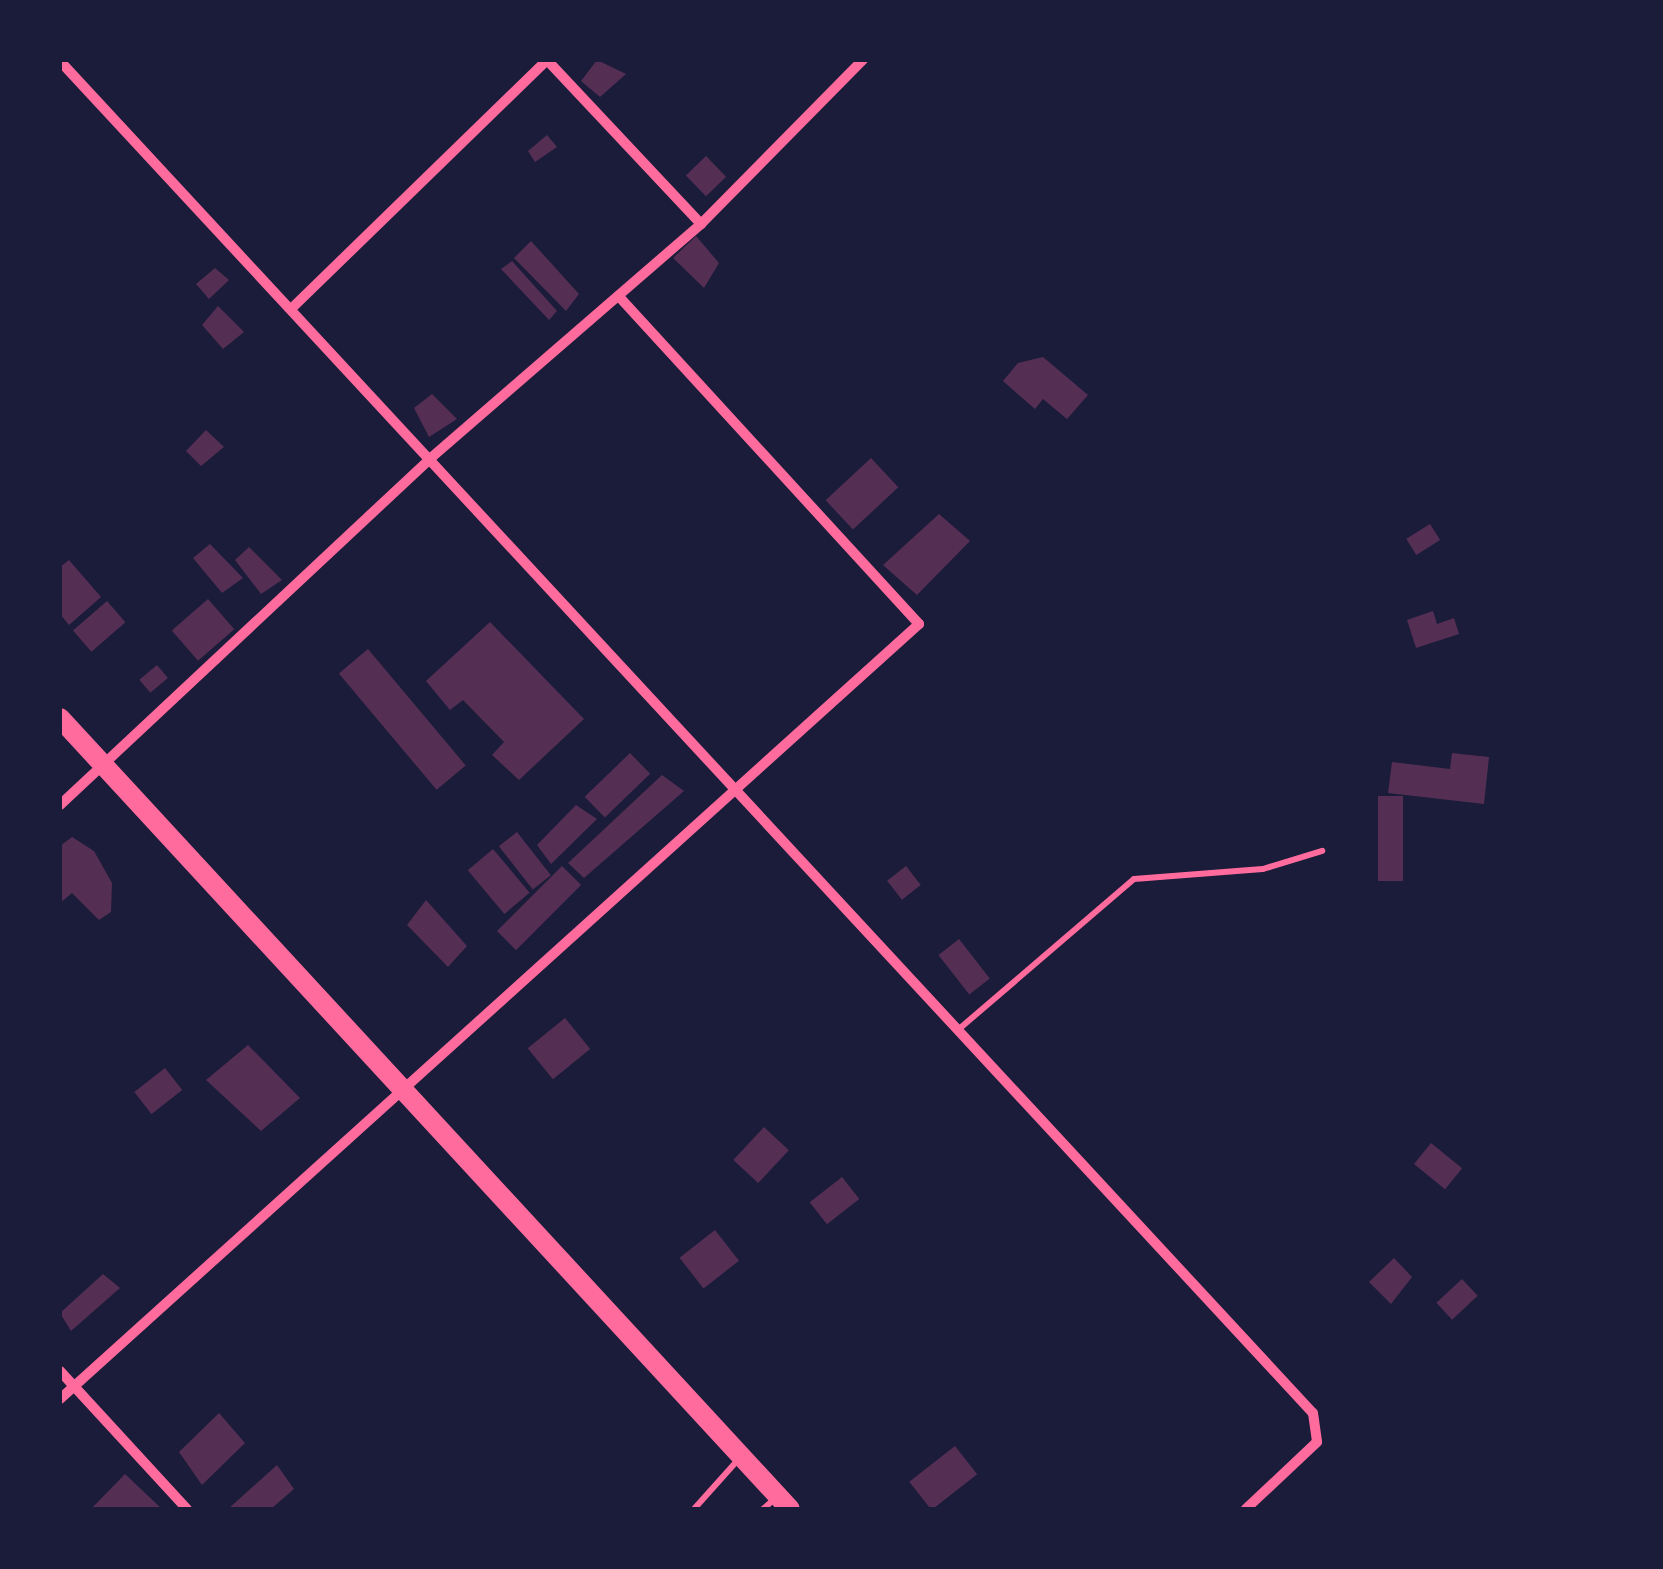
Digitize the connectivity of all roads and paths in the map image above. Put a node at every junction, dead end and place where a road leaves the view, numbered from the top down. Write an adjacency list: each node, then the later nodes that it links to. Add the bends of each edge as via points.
1 (547, 60): 4 (street); 6 (street)
2 (863, 60): 4 (street)
3 (60, 61): 6 (street)
4 (701, 224): 5 (street)
5 (618, 296): 7 (street); 10 (street, via 920,619)
6 (290, 309): 7 (street)
7 (432, 457): 9 (street); 10 (street)
8 (60, 718): 9 (highway)
9 (104, 764): 11 (street); 14 (highway)
10 (739, 790): 13 (street); 14 (street)
11 (60, 804)
12 (1322, 851): 13 (lane, via 1263,869 1134,878)
13 (959, 1029): 22 (street, via 1321,1431)
14 (406, 1086): 16 (street); 18 (highway)
15 (60, 1371): 16 (street)
16 (74, 1386): 17 (street); 20 (street)
17 (60, 1398)
18 (741, 1456): 19 (highway); 21 (lane)
19 (777, 1505)
20 (187, 1509)
21 (694, 1509)
22 (1246, 1509)

